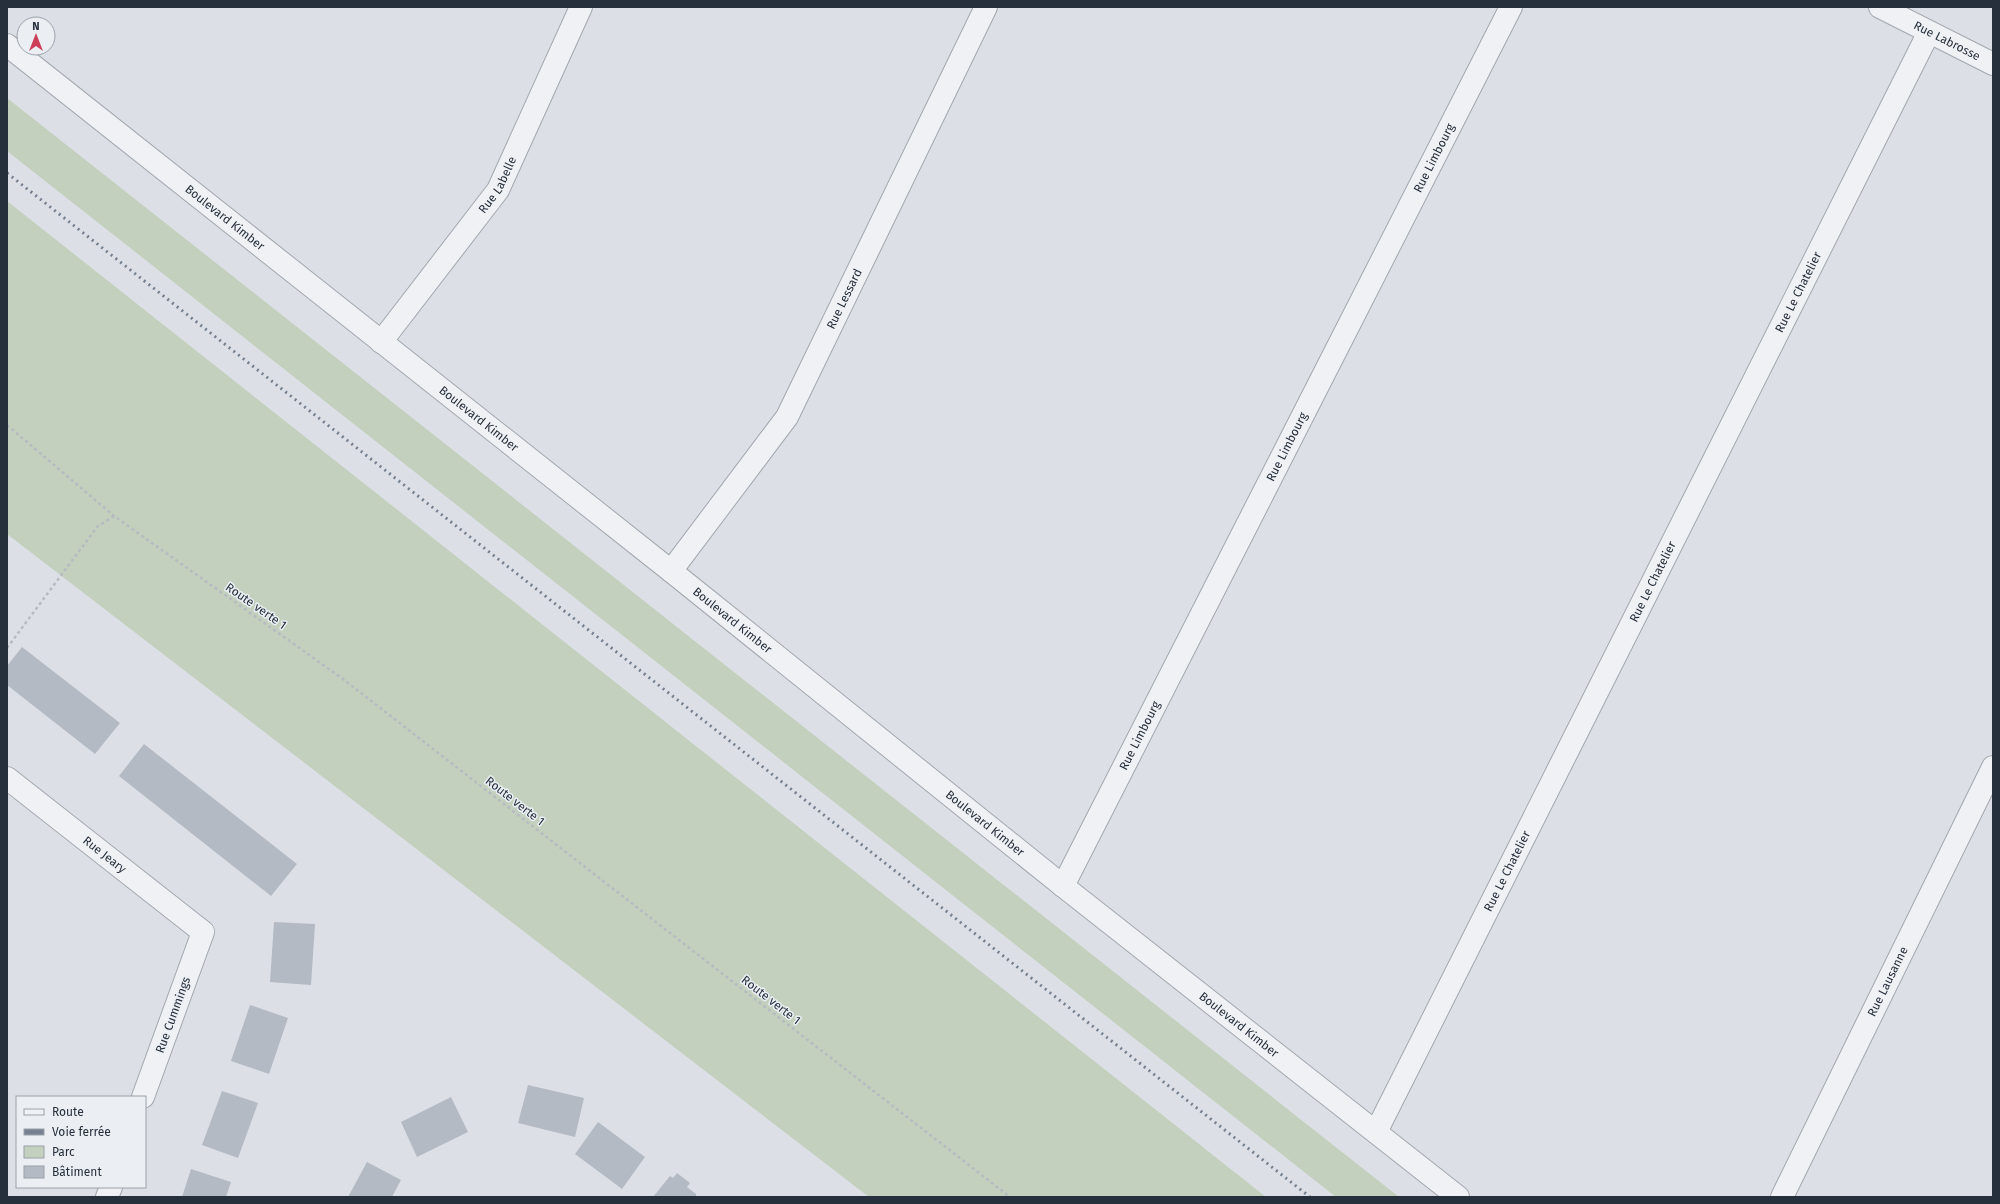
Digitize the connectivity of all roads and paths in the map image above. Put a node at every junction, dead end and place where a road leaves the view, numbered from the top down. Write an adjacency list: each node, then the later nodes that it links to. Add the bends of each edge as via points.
1 (581, 7): 8 (street, Rue Labelle, via 498,190)
2 (986, 7): 11 (street, Rue Lessard, via 787,416)
3 (1512, 7): 15 (street, Rue Limbourg)
4 (1880, 7): 5 (street, Rue Labrosse)
5 (1929, 32): 7 (street, Rue Labrosse); 18 (street, Rue Le Chatelier)
6 (7, 45): 8 (street, Boulevard Kimber)
7 (1993, 64)
8 (381, 342): 11 (street, Boulevard Kimber)
9 (7, 425): 10 (path, Route verte 1)
10 (114, 516): 12 (path, via 97,527); 19 (path, Route verte 1, via 343,679)
11 (671, 571): 15 (street, Boulevard Kimber)
12 (7, 648)
13 (1993, 766): 21 (street, Rue Lausanne)
14 (7, 778): 16 (street, Rue Jeary)
15 (1063, 886): 18 (street, Boulevard Kimber)
16 (202, 932): 17 (street, Rue Cummings)
17 (143, 1096)
18 (1376, 1132): 20 (street, Boulevard Kimber)
19 (1010, 1197)
20 (1458, 1197)
21 (1782, 1197)

